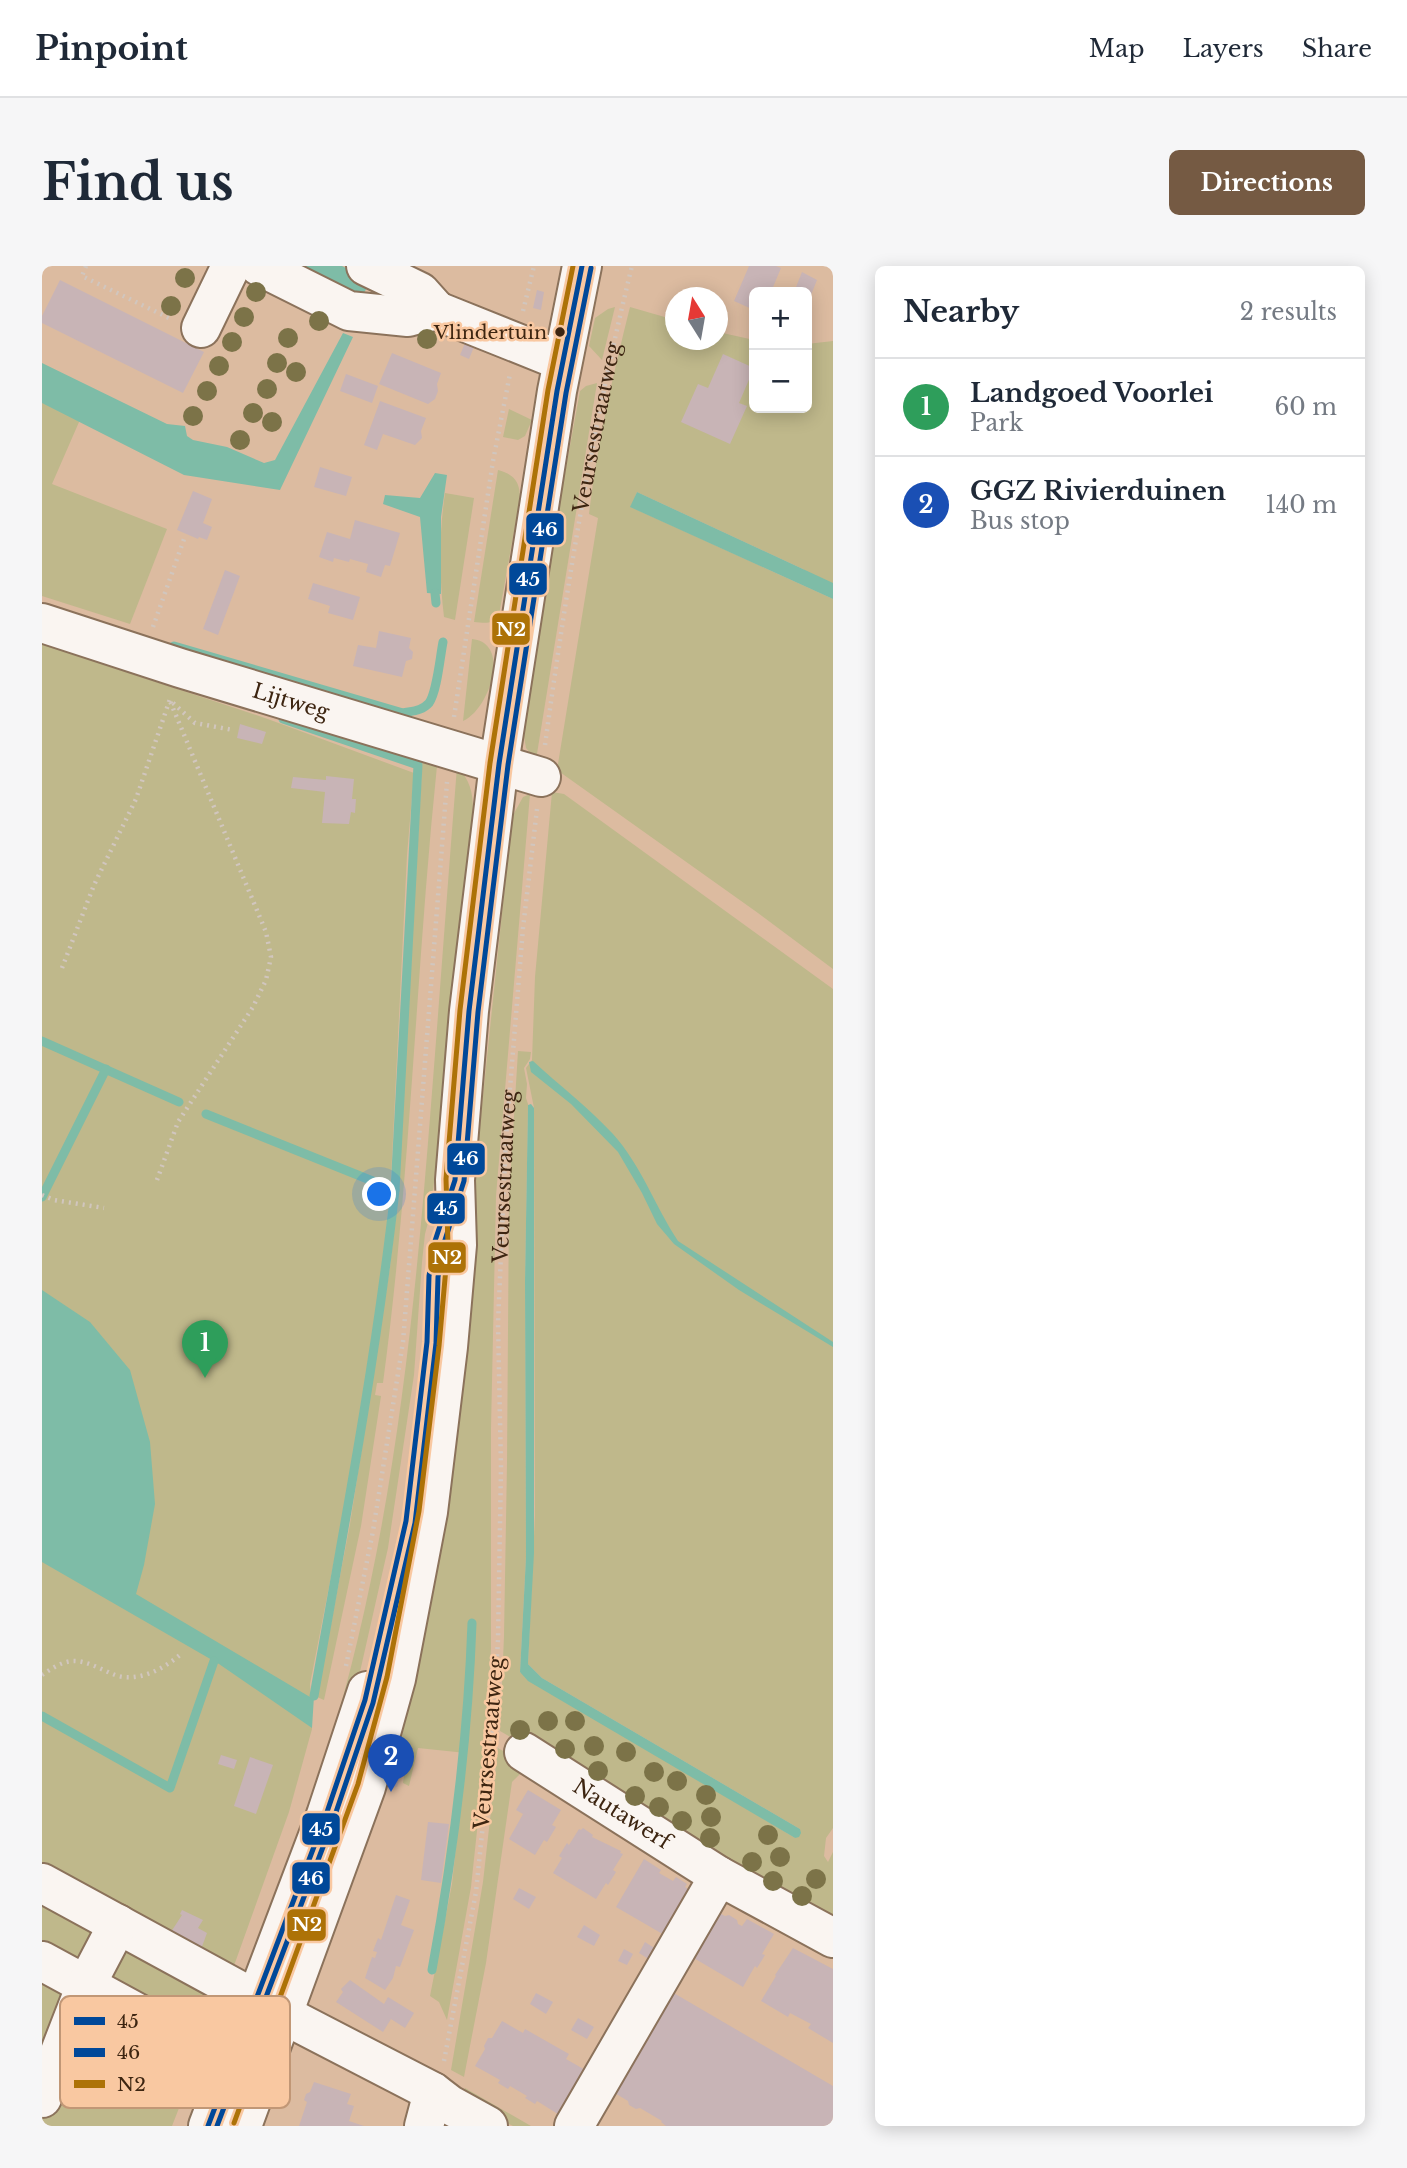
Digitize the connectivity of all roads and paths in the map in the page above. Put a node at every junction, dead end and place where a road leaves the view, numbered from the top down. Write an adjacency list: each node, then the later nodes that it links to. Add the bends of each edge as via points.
1 (86, 266): 9 (path, via 82,276 199,333)
2 (230, 266): 9 (main road)
3 (259, 266): 8 (main road, via 349,311 408,317)
4 (366, 266): 8 (main road, via 420,292)
5 (534, 266): 10 (path)
6 (582, 266): 11 (main road, Veursestraatweg)
7 (632, 266): 18 (path, Veursestraatweg, via 584,495)
8 (437, 311): 10 (main road)
9 (201, 328)
10 (516, 344): 11 (main road); 16 (path, via 491,475)
11 (562, 362): 17 (main road, Veursestraatweg)
12 (184, 539): 14 (path, via 152,629)
13 (42, 623): 14 (main road, Lijtweg)
14 (168, 676): 15 (path, via 195,723); 16 (main road, Lijtweg); 19 (path, via 136,799 94,885); 20 (path, via 266,932 271,957 253,1007 178,1122)
15 (233, 730)
16 (450, 749): 17 (main road, Lijtweg); 25 (path, via 402,1342 373,1531)
17 (499, 764): 18 (main road, Lijtweg); 36 (main road, Veursestraatweg, via 469,1011 455,1180 429,1276 427,1342 406,1521 365,1700)
18 (541, 777): 42 (path, Veursestraatweg, via 506,1138 498,1323 498,1640 492,1732 475,1892 445,2058)
19 (62, 968)
20 (157, 1180)
21 (42, 1195): 22 (path)
22 (104, 1208)
23 (181, 1654): 24 (path, via 168,1666 141,1676 119,1676 74,1661)
24 (42, 1675)
25 (344, 1675)
26 (523, 1752): 27 (main road, Nautawerf)
27 (719, 1876): 30 (main road, Nautawerf); 43 (main road)
28 (42, 1884): 29 (main road)
29 (118, 1924): 32 (main road); 35 (main road)
30 (833, 1938)
31 (42, 1961): 32 (main road)
32 (86, 1985): 33 (main road); 34 (main road)
33 (82, 1996)
34 (106, 1996)
35 (250, 1996)
36 (273, 1996)
37 (290, 2020): 42 (main road)
38 (60, 2052): 39 (main road)
39 (42, 2098)
40 (215, 2108): 44 (main road, Veursestraatweg)
41 (247, 2108): 45 (main road, Veursestraatweg)
42 (428, 2109): 46 (main road, via 450,2105)
43 (588, 2121)
44 (208, 2126)
45 (243, 2126)
46 (488, 2126)

